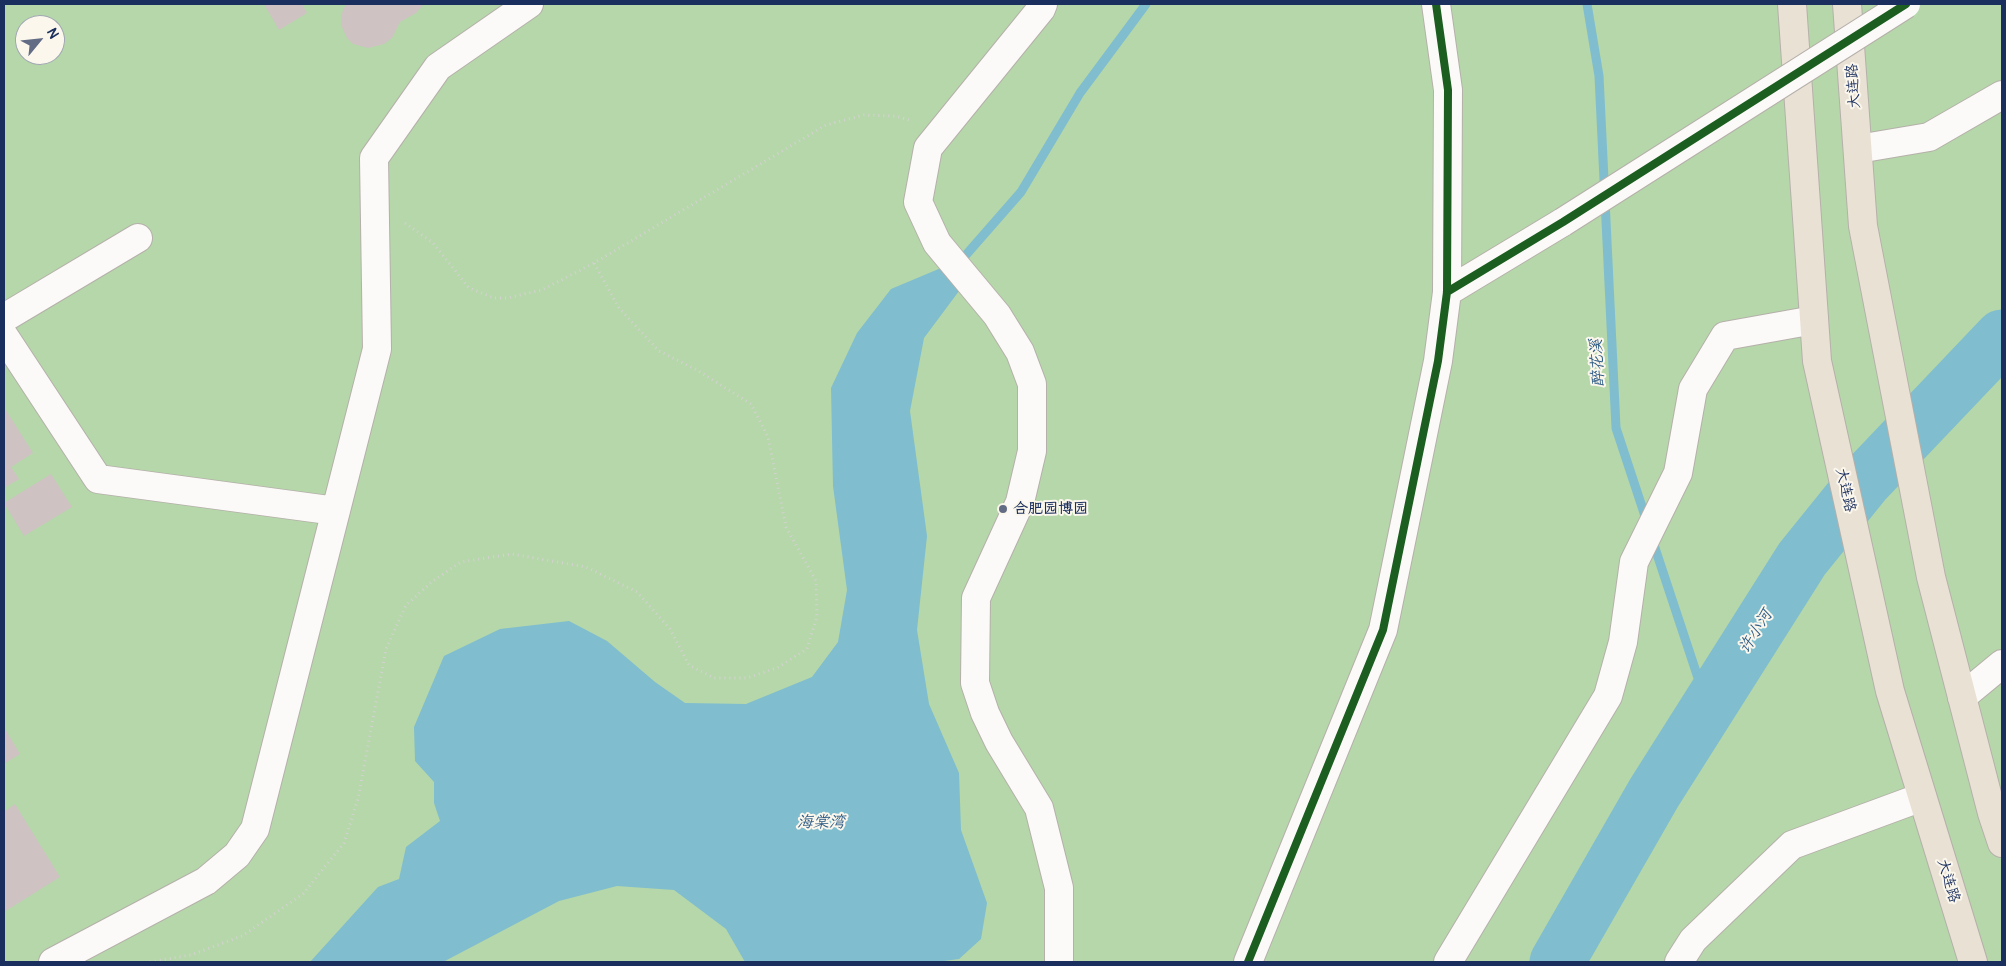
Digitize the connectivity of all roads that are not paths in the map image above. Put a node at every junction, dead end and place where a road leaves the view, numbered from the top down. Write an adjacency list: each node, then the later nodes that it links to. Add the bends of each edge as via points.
1 (529, 4): 14 (street, via 438,67 374,158 377,349)
2 (1043, 4): 20 (street, via 928,148 918,202 937,242 997,315 1020,352 1032,384 1032,451 1020,502 976,598 975,683 999,742 1039,808 1060,888)
3 (1436, 4): 10 (street, via 1448,90)
4 (1792, 4): 12 (main road, 大连路)
5 (1847, 4): 8 (main road, 大连路)
6 (1906, 4): 10 (street, bridge)
7 (2002, 95): 8 (street, via 1929,137)
8 (1858, 150): 16 (main road, 大连路, via 1863,226 1931,577)
9 (138, 238): 11 (street)
10 (1447, 292): 21 (street, via 1438,360 1383,630)
11 (4, 318)
12 (1814, 320): 17 (main road, 大连路, via 1817,361 1890,691); 22 (street, via 1725,336 1693,389 1678,473 1634,562 1623,642 1608,696)
13 (4, 336): 14 (street, via 98,479)
14 (336, 511): 19 (street, via 255,829 237,855 206,881)
15 (2002, 664): 16 (street)
16 (1962, 697): 18 (main road, 大连路)
17 (1922, 798): 23 (street, via 1792,845 1693,940); 24 (main road, 大连路)
18 (2002, 843)
19 (53, 962)
20 (1059, 962)
21 (1248, 962)
22 (1448, 962)
23 (1679, 962)
24 (1972, 962)

